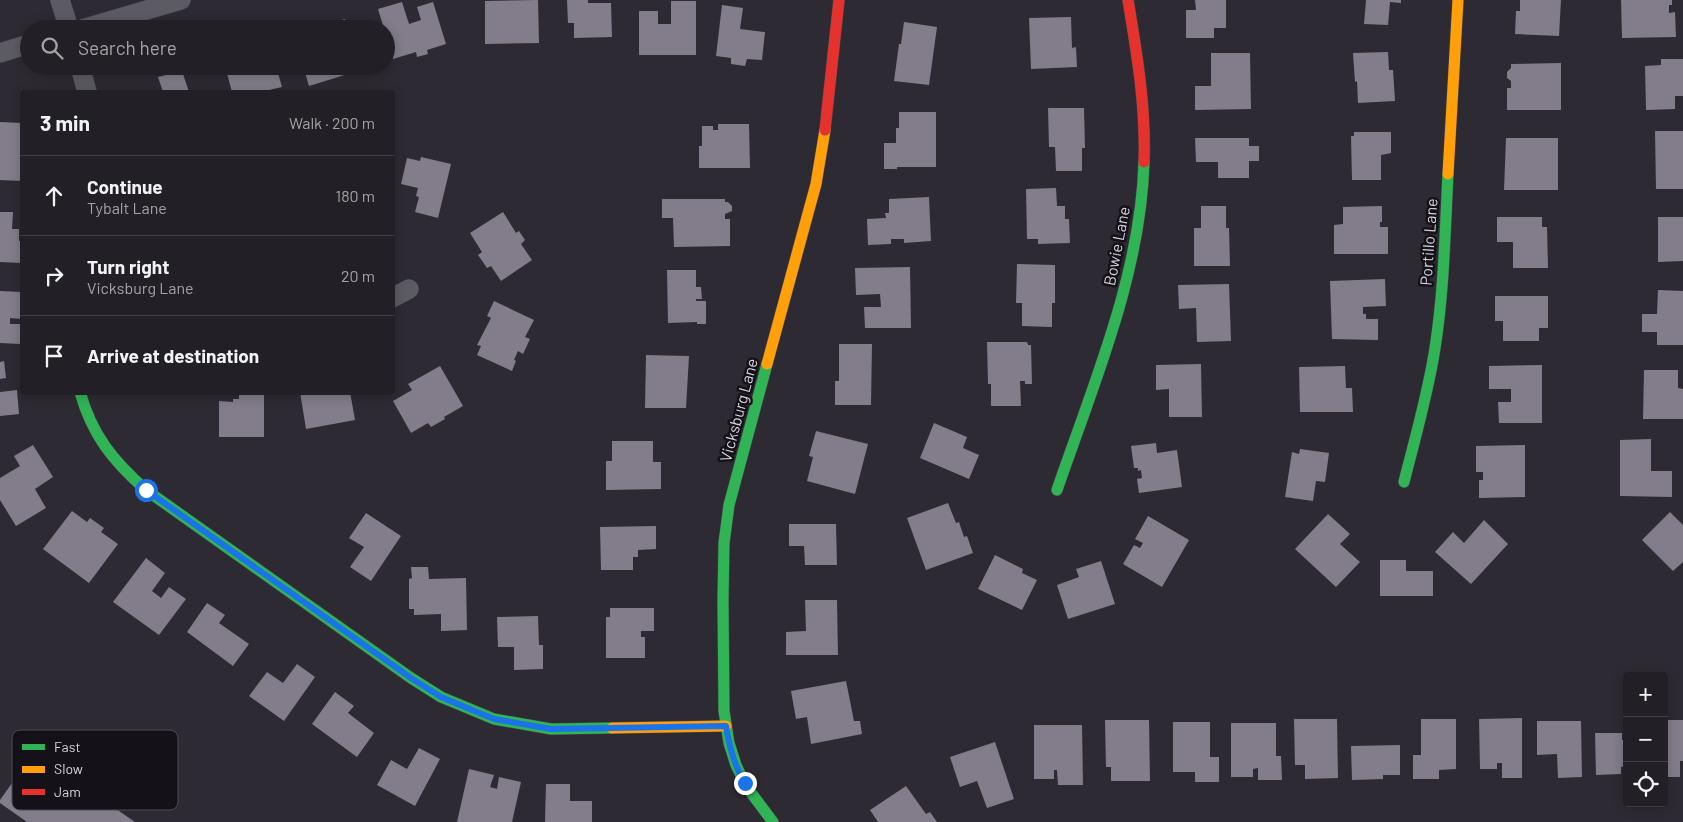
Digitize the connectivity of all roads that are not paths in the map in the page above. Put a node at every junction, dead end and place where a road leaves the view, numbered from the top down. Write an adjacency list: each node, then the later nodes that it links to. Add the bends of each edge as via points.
1 (60, 0): 6 (street)
2 (181, 0): 7 (street)
3 (839, 0): 17 (street, Vicksburg Lane, via 816,184 728,514 722,571)
4 (1128, 0): 16 (street, Bowie Lane, via 1143,106 1144,175 1139,221 1119,309)
5 (1458, 0): 15 (street, Portillo Lane, via 1442,290 1427,393)
6 (66, 20)
7 (113, 20)
8 (20, 47): 9 (street)
9 (0, 53)
10 (82, 75): 11 (street)
11 (86, 90)
12 (409, 289): 13 (street)
13 (395, 296)
14 (81, 395): 17 (street, via 100,440 128,475 441,697 494,719 551,729)
15 (1404, 482)
16 (1057, 490)
17 (726, 726): 18 (street, Vicksburg Lane, via 741,777)
18 (773, 822)

